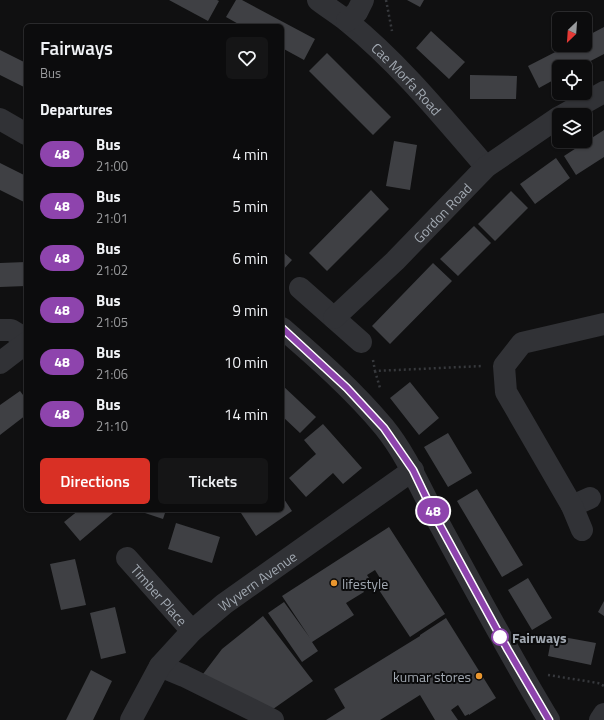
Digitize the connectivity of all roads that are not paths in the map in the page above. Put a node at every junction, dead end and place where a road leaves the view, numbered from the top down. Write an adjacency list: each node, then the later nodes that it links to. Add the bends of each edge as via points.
1 (318, 0): 3 (street, Cae Morfa Road)
2 (362, 0): 3 (street, via 356,12)
3 (347, 21): 9 (street, Cae Morfa Road, via 426,97)
4 (604, 92): 5 (street)
5 (575, 108)
6 (0, 119): 8 (street)
7 (552, 123): 9 (street, Gordon Road)
8 (24, 133)
9 (486, 167): 11 (street, Gordon Road, via 395,261)
10 (300, 288): 11 (street)
11 (334, 318): 16 (street)
12 (604, 324): 20 (street, via 522,343 504,366 506,392 581,502)
13 (0, 330): 15 (street, via 11,330)
14 (284, 330): 19 (street, via 347,388 384,428)
15 (24, 338)
16 (361, 342)
17 (24, 345): 18 (street)
18 (0, 363)
19 (413, 470): 22 (street, Wyvern Avenue, via 224,604); 27 (street, via 437,520)
20 (582, 530)
21 (127, 558): 22 (street, Timber Place)
22 (192, 631): 23 (street, Wyvern Avenue)
23 (160, 666): 25 (street, Wyvern Avenue); 26 (street)
24 (604, 714): 28 (street)
25 (130, 720)
26 (273, 720)
27 (549, 720)
28 (600, 720)

